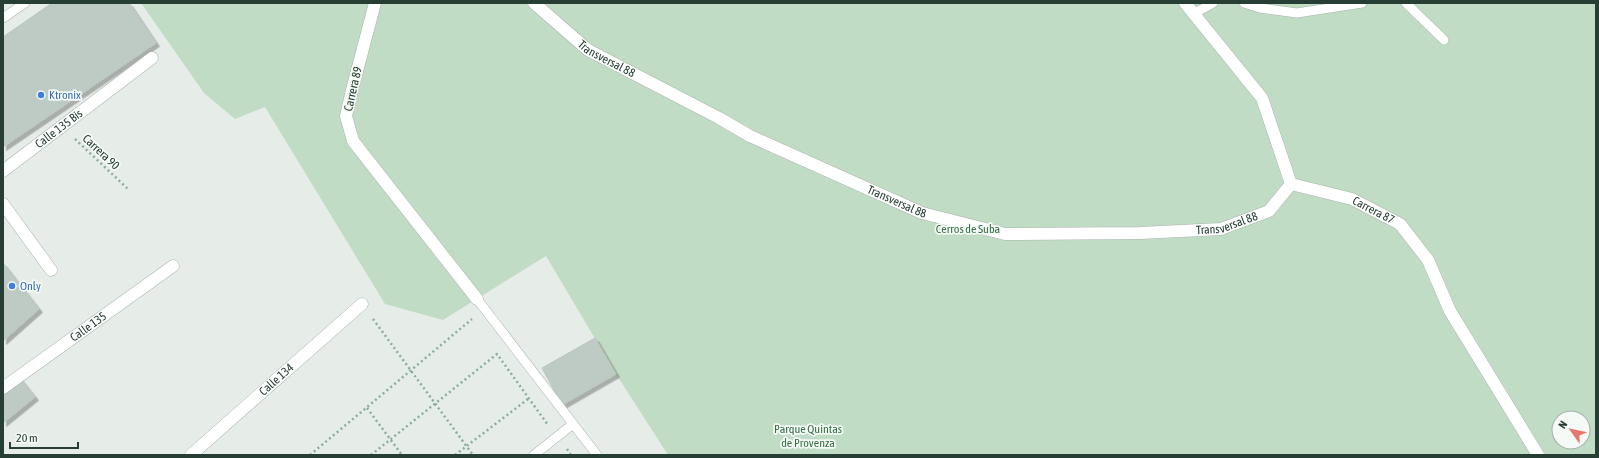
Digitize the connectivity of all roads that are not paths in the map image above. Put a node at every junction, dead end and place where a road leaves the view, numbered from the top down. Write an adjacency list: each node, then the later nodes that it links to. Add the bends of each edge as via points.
1 (25, 3): 10 (lane)
2 (375, 3): 19 (street, Carrera 89, via 346,116 353,141)
3 (534, 3): 14 (street, Transversal 88, via 588,50 750,136 922,213 1005,234 1140,233 1221,229 1269,211)
4 (1185, 3): 9 (street)
5 (1213, 3): 9 (lane)
6 (1244, 3): 7 (lane, via 1297,13)
7 (1362, 3)
8 (1406, 3): 11 (lane)
9 (1193, 14): 14 (street, via 1262,98)
10 (3, 18)
11 (1444, 40)
12 (152, 58): 13 (street, Calle 135 Bis)
13 (3, 171)
14 (1292, 184): 25 (street, Carrera 87, via 1352,199 1400,224 1428,260 1450,311)
15 (3, 204): 17 (street)
16 (173, 266): 20 (street, Calle 135)
17 (51, 270)
18 (362, 304): 22 (street, Calle 134)
19 (480, 304): 21 (lane)
20 (3, 388)
21 (573, 424): 23 (lane); 24 (lane)
22 (191, 455)
23 (534, 455)
24 (597, 455)
25 (1538, 455)

